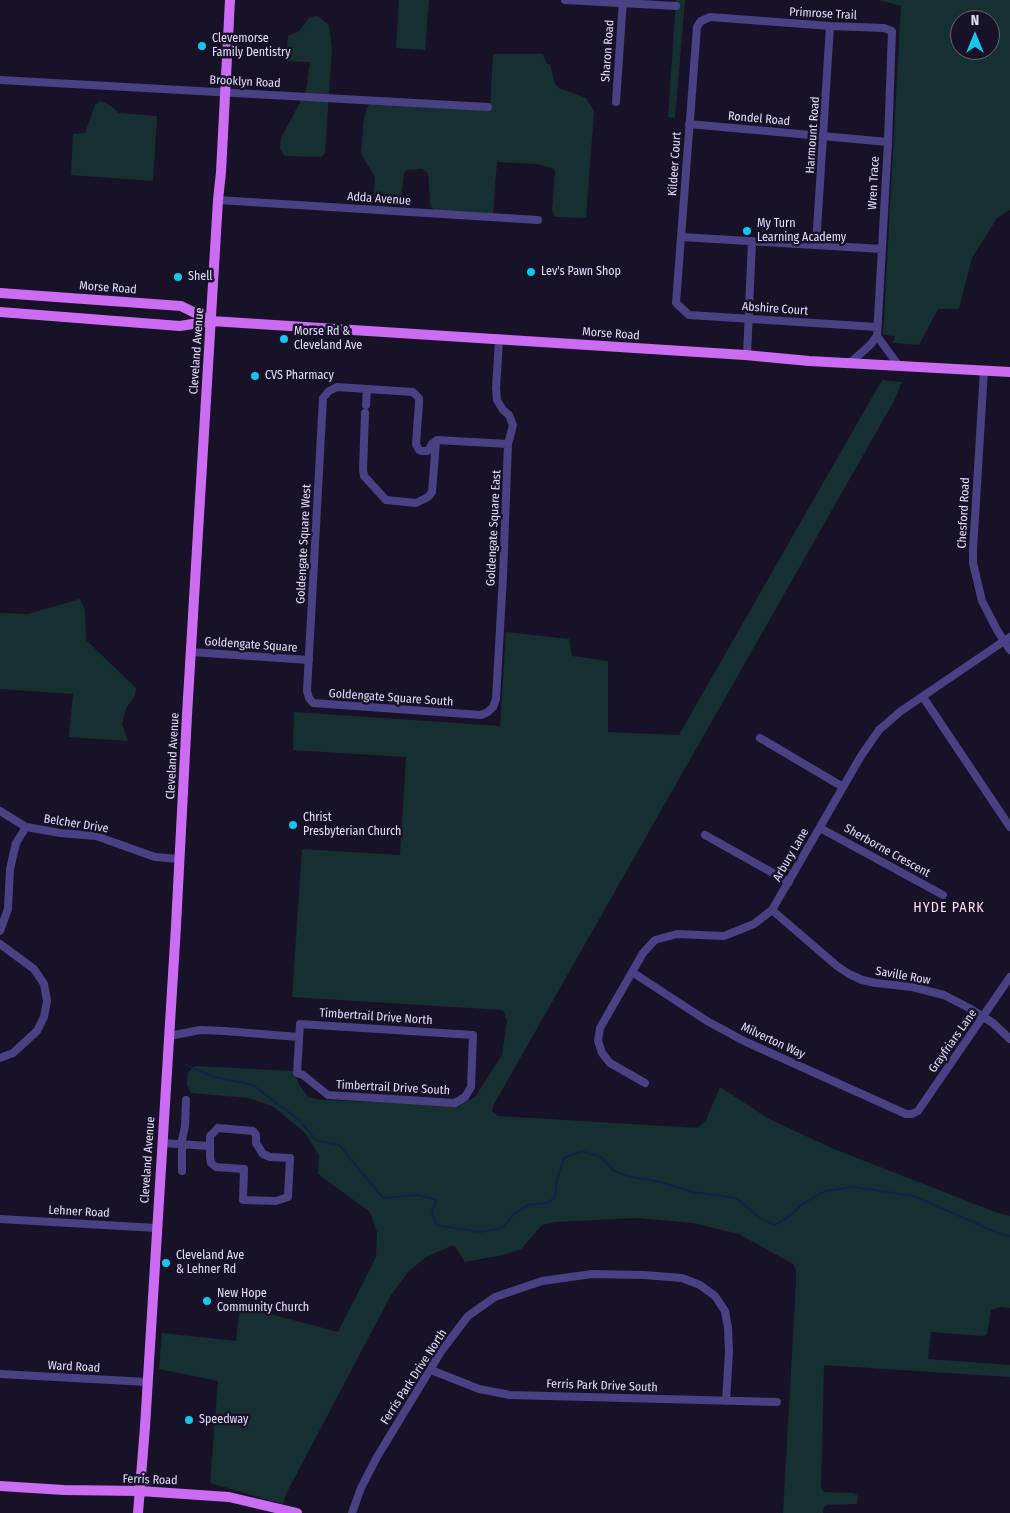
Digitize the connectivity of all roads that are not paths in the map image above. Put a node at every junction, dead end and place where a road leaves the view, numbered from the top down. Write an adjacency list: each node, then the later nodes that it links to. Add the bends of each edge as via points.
1 (230, 0): 9 (main road, Cleveland Avenue)
2 (565, 0): 3 (street)
3 (622, 2): 4 (street); 10 (street, Sharon Road)
4 (676, 6)
5 (830, 26): 6 (street, Primrose Trail, via 710,17); 7 (street, Primrose Trail); 13 (street, Harmount Road)
6 (697, 27): 12 (street, Kildeer Court)
7 (892, 31): 14 (street, Wren Trace)
8 (0, 80): 9 (street, Brooklyn Road)
9 (225, 92): 11 (street, Brooklyn Road); 15 (main road, Cleveland Avenue)
10 (616, 102)
11 (488, 107)
12 (689, 124): 13 (street, Rondel Road); 17 (street, Kildeer Court)
13 (824, 136): 14 (street, Rondel Road); 19 (street, Harmount Road)
14 (888, 142): 20 (street, Wren Trace)
15 (218, 200): 16 (street, Adda Avenue); 25 (main road, Cleveland Avenue)
16 (538, 220)
17 (681, 237): 18 (street); 22 (street, Kildeer Court)
18 (752, 241): 19 (street); 24 (street)
19 (816, 245): 20 (street)
20 (882, 249): 26 (street, Wren Trace)
21 (1, 294): 25 (main road, Morse Road, via 181,306)
22 (676, 303): 24 (street, Abshire Court, via 689,315)
23 (0, 312): 25 (main road, Morse Road, via 180,326)
24 (749, 319): 26 (street, Abshire Court); 29 (street)
25 (212, 321): 28 (main road, Morse Road); 39 (main road, Cleveland Avenue)
26 (877, 327): 27 (street, Wren Trace)
27 (877, 336): 30 (street); 31 (street)
28 (499, 340): 29 (main road, Morse Road); 36 (street, Goldengate Square East, via 497,400 513,425)
29 (747, 355): 30 (main road, Morse Road)
30 (850, 363): 31 (main road, Morse Road)
31 (898, 366): 32 (main road, Morse Road)
32 (984, 370): 33 (main road, Morse Road); 37 (street, Chesford Road, via 973,563 982,601)
33 (1010, 372)
34 (367, 389): 35 (street, via 413,392 419,403 417,448 428,451); 35 (street, via 362,470 386,500 416,503 428,497 432,492); 40 (street, Goldengate Square West, via 337,387 323,398)
35 (436, 440): 36 (street)
36 (508, 444): 43 (street, Goldengate Square East, via 496,699 488,712)
37 (1007, 639): 38 (street, Chesford Road); 42 (street, Arbury Lane)
38 (1010, 650)
39 (191, 652): 40 (street, Goldengate Square); 51 (main road, Cleveland Avenue)
40 (309, 660): 41 (street, Goldengate Square West)
41 (307, 691): 43 (street, Goldengate Square South, via 309,698 320,705)
42 (922, 697): 45 (street, Arbury Lane, via 879,730); 48 (street)
43 (481, 716)
44 (760, 738): 45 (street)
45 (843, 787): 49 (street, Arbury Lane)
46 (0, 811): 47 (street, Belcher Drive)
47 (26, 827): 51 (street, Belcher Drive, via 96,836 155,857); 54 (street, via 16,843)
48 (1010, 827)
49 (820, 828): 52 (street, Arbury Lane); 53 (street, Sherborne Crescent)
50 (705, 835): 52 (street)
51 (179, 859): 61 (main road, Cleveland Avenue)
52 (789, 882): 55 (street, Arbury Lane)
53 (942, 895)
54 (4, 909): 56 (street)
55 (772, 910): 58 (street, Arbury Lane, via 754,924 724,936 677,934 655,940); 60 (street, Saville Row, via 849,974 862,980 944,995)
56 (0, 931)
57 (0, 944): 64 (street, via 34,969 44,984 47,1001 37,1031 12,1053)
58 (632, 972): 65 (street, Arbury Lane, via 600,1028 598,1041 610,1063); 68 (street, Milverton Way, via 744,1040 899,1113)
59 (1010, 977): 60 (street, Grayfriars Lane)
60 (983, 1017): 63 (street, Saville Row); 68 (street, Grayfriars Lane, via 918,1112)
61 (169, 1036): 62 (street, via 200,1030 225,1030); 69 (main road, Cleveland Avenue)
62 (298, 1037): 66 (street, Timbertrail Drive South, via 297,1073 328,1095 455,1103); 66 (street, Timbertrail Drive North, via 300,1024 473,1035 471,1087)
63 (1010, 1039)
64 (0, 1058)
65 (645, 1082)
66 (468, 1092)
67 (186, 1100): 70 (street)
68 (912, 1114)
69 (162, 1143): 70 (street); 74 (main road, Cleveland Avenue)
70 (182, 1144): 71 (street); 72 (street)
71 (209, 1146): 71 (street, via 211,1163 216,1167 244,1168 243,1200 276,1201 288,1197 290,1158 263,1154 253,1131 218,1128 210,1136)
72 (182, 1171)
73 (0, 1220): 74 (street, Lehner Road)
74 (156, 1228): 77 (main road, Cleveland Avenue)
75 (431, 1370): 78 (street, Ferris Park Drive South, via 479,1389 510,1395); 78 (street, Ferris Park Drive North, via 468,1316 495,1297 542,1280 592,1274 682,1278 715,1296 725,1311 729,1352); 84 (street, Ferris Park Drive North, via 377,1458)
76 (0, 1374): 77 (street, Ward Road)
77 (147, 1382): 81 (main road, Cleveland Avenue)
78 (726, 1401): 79 (street, Ferris Park Drive South)
79 (777, 1402)
80 (0, 1486): 81 (main road, Ferris Road)
81 (140, 1491): 82 (main road, Cleveland Avenue); 83 (main road, Ferris Road, via 228,1497)
82 (138, 1513)
83 (298, 1513)
84 (352, 1513)

